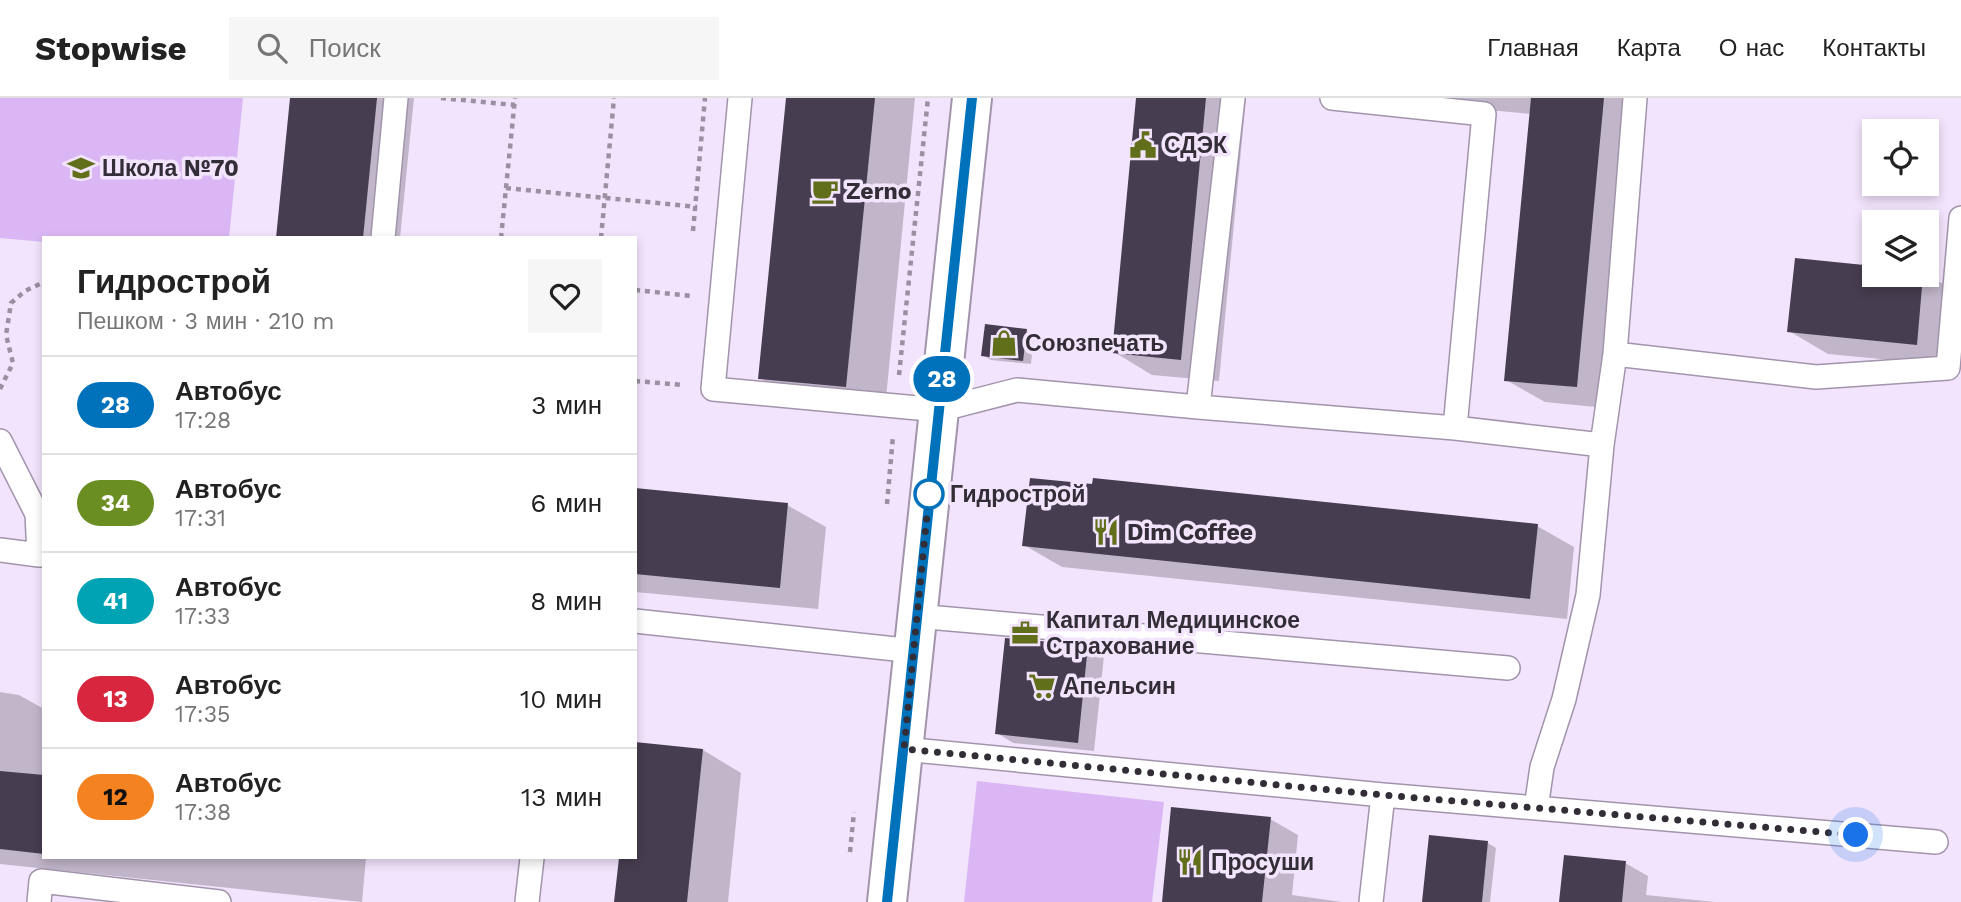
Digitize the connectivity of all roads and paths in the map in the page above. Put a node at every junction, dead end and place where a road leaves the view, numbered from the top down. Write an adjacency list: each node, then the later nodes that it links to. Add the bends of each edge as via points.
1 (396, 98): 15 (lane)
2 (441, 98): 10 (path)
3 (614, 98): 12 (path)
4 (740, 98): 13 (lane)
5 (928, 98): 26 (path)
6 (972, 98): 28 (street)
7 (1233, 98): 27 (lane)
8 (1332, 98): 29 (lane, via 1484,114)
9 (1635, 98): 21 (lane)
10 (515, 101): 11 (path)
11 (506, 188): 12 (path); 16 (path)
12 (605, 198): 13 (path); 17 (path)
13 (729, 211): 20 (lane)
14 (1961, 218): 22 (lane)
15 (383, 236)
16 (501, 236)
17 (601, 236)
18 (42, 283): 25 (path, via 11,303 6,335 13,363)
19 (637, 290): 20 (path)
20 (721, 299): 24 (lane)
21 (1615, 354): 22 (lane, via 1815,377); 31 (lane)
22 (1954, 366)
23 (637, 381): 24 (path)
24 (713, 388): 26 (lane)
25 (0, 389)
26 (896, 406): 28 (lane); 33 (path)
27 (1198, 407): 28 (lane, via 1017,390); 29 (lane)
28 (939, 410): 37 (street)
29 (1455, 428): 31 (lane)
30 (0, 441): 32 (lane)
31 (1602, 445): 41 (lane, via 1588,594 1564,699 1542,767)
32 (40, 509): 35 (lane)
33 (886, 512)
34 (0, 550): 35 (lane)
35 (41, 555)
36 (637, 621): 37 (lane)
37 (915, 634): 38 (lane); 39 (street)
38 (1508, 668)
39 (904, 749): 40 (lane); 49 (street)
40 (1383, 795): 41 (lane); 50 (lane)
41 (1536, 808): 43 (lane)
42 (854, 810): 45 (path)
43 (1936, 842)
44 (532, 859): 48 (lane)
45 (849, 863)
46 (39, 902): 47 (lane, via 41,881)
47 (219, 902)
48 (527, 902)
49 (887, 902)
50 (1371, 902)

